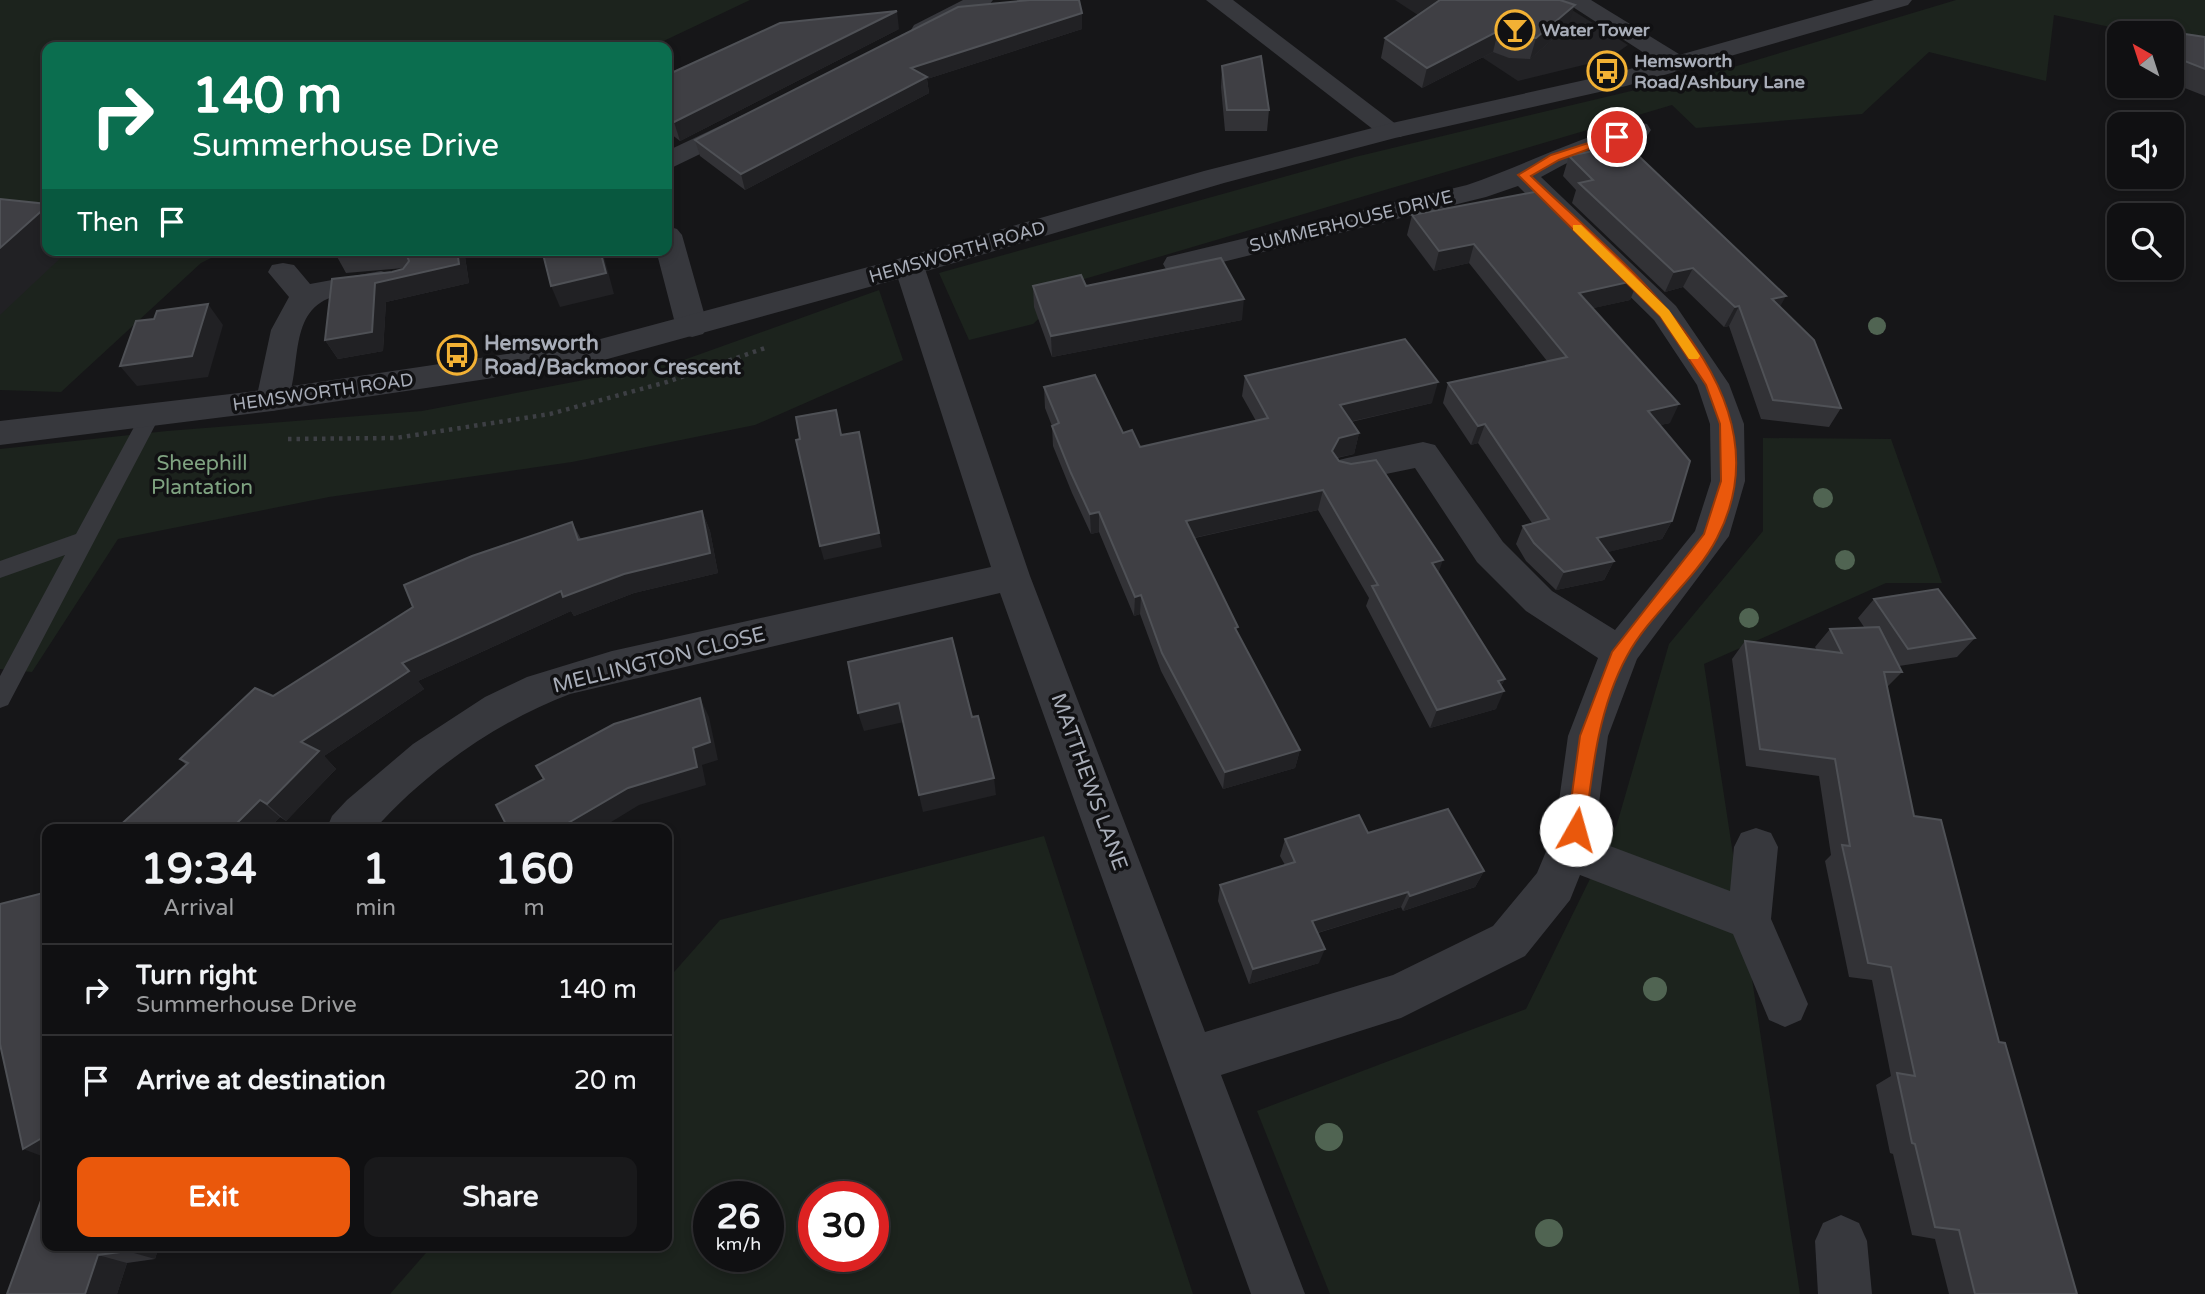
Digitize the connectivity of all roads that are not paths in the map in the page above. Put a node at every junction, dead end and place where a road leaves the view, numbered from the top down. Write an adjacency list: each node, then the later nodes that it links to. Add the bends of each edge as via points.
1 (981, 0): 5 (street)
2 (1218, 0): 9 (street)
3 (1900, 0): 6 (street, HEMSWORTH ROAD)
4 (1593, 4): 6 (street)
5 (896, 44)
6 (1678, 64): 9 (street, HEMSWORTH ROAD)
7 (763, 112): 10 (street)
8 (1637, 130): 11 (street, SUMMERHOUSE DRIVE, via 1555,158)
9 (1392, 131): 14 (street, HEMSWORTH ROAD, via 1214,177)
10 (672, 159)
11 (1524, 175): 13 (street, SUMMERHOUSE DRIVE, via 1476,191); 26 (street, via 1665,313 1713,384 1727,424 1728,481 1711,536)
12 (672, 253): 18 (street)
13 (1178, 264)
14 (909, 266): 18 (street, HEMSWORTH ROAD); 25 (street, MATTHEWS LANE)
15 (283, 272): 17 (street)
16 (402, 279): 17 (street, via 339,286)
17 (306, 298): 19 (street, via 290,317)
18 (692, 327): 19 (street, HEMSWORTH ROAD, via 593,352)
19 (272, 400): 20 (street, HEMSWORTH ROAD)
20 (150, 416): 21 (street, HEMSWORTH ROAD); 23 (lane)
21 (0, 433)
22 (1348, 470): 26 (street, via 1423,454 1490,552 1539,601)
23 (84, 540): 24 (lane); 27 (lane)
24 (0, 570)
25 (1012, 576): 28 (street, MELLINGTON CLOSE, via 597,671 519,698 467,728 415,767); 33 (street, MATTHEWS LANE)
26 (1620, 652): 30 (street, via 1588,736 1576,830)
27 (0, 698)
28 (352, 824)
29 (1756, 847): 31 (street)
30 (1568, 850): 31 (street); 33 (street, via 1554,886 1509,941 1401,995)
31 (1749, 919): 32 (street)
32 (1785, 1004)
33 (1192, 1060): 35 (street, MATTHEWS LANE)
34 (1841, 1241): 36 (street)
35 (1278, 1294)
36 (1845, 1294)

